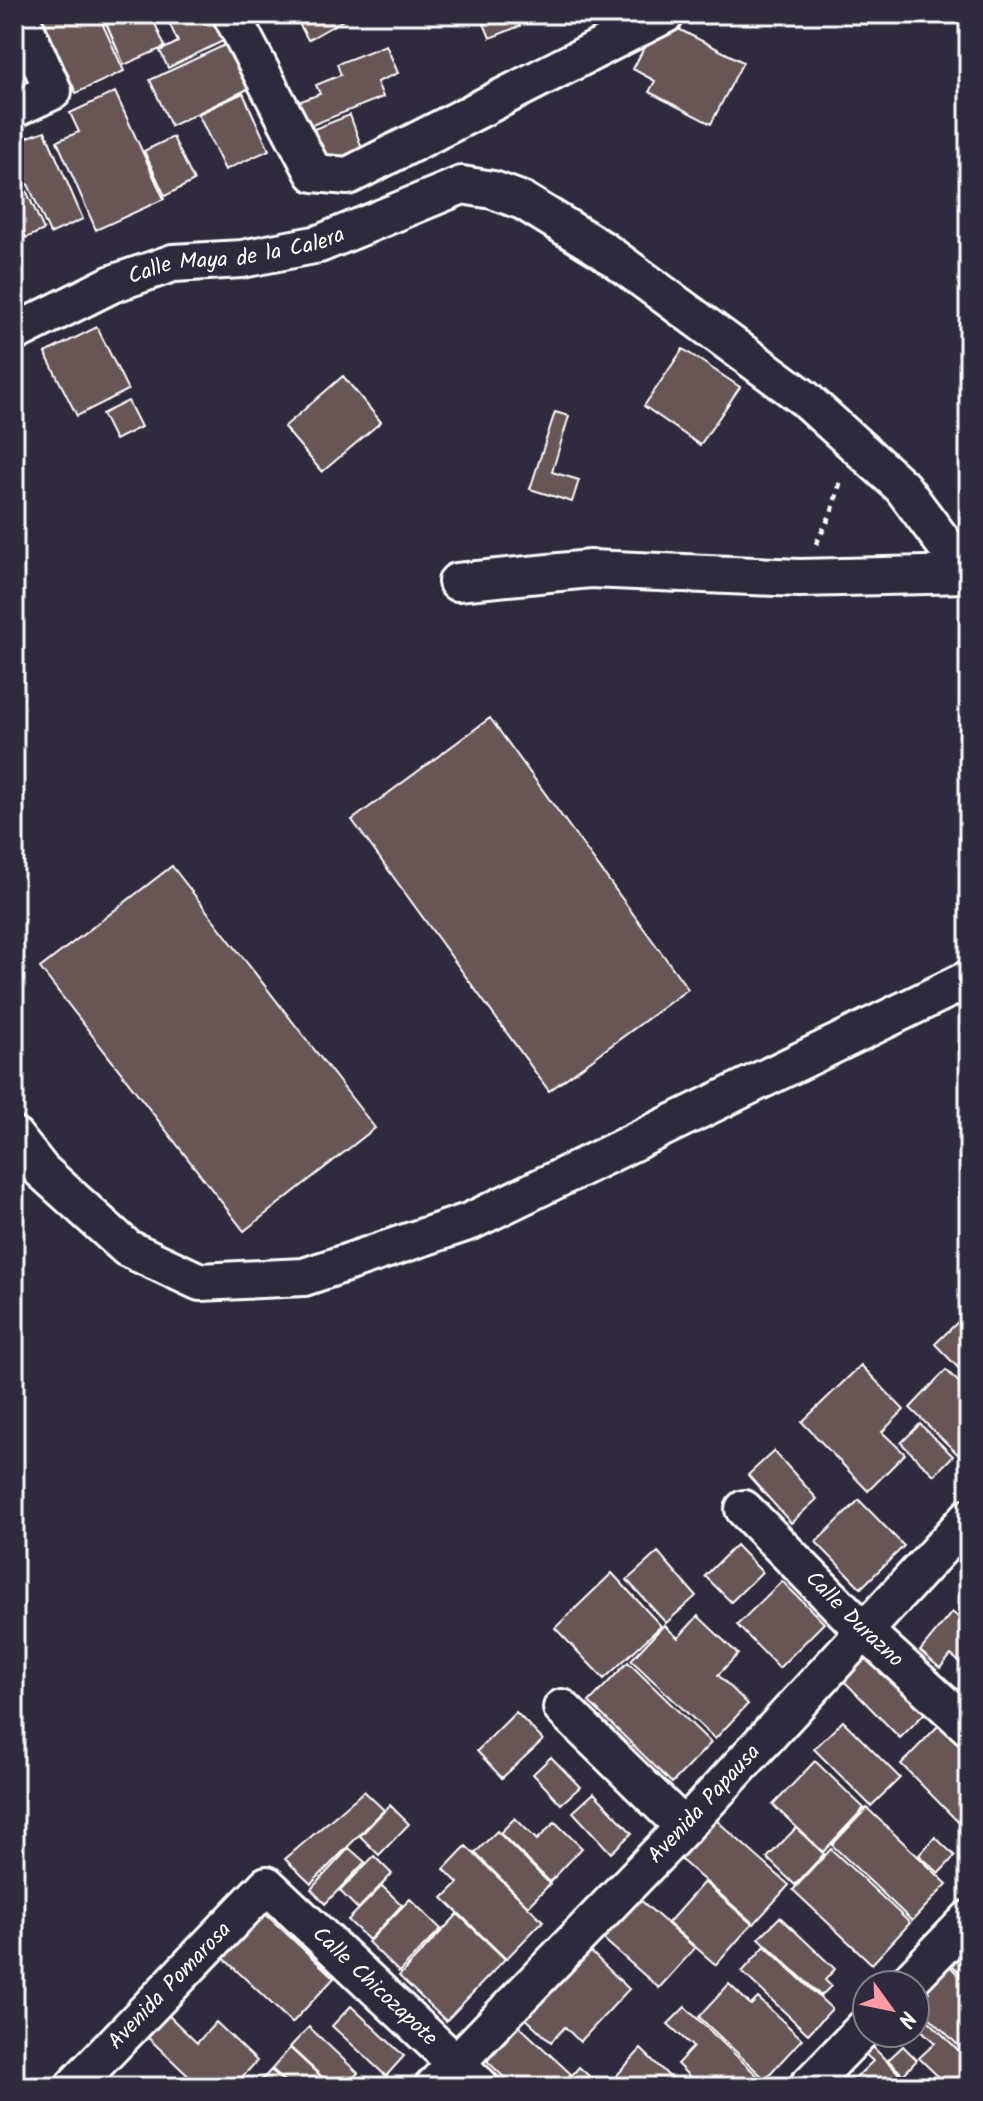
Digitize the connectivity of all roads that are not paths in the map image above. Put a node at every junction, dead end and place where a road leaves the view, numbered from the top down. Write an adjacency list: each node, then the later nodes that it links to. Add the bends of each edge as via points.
1 (19, 14): 4 (street, via 53,91)
2 (231, 14): 3 (street, via 314,173 348,176)
3 (666, 14)
4 (14, 109)
5 (14, 333): 6 (street, Calle Maya de la Calera, via 112,284 161,267 319,244 462,185 493,190 523,201 603,250 804,398 902,487 949,550)
6 (969, 564)
7 (969, 574): 8 (street, via 799,578 590,569)
8 (457, 582)
9 (969, 979): 10 (street, via 471,1221 304,1277 200,1282 127,1248 41,1170)
10 (14, 1136)
11 (744, 1509): 13 (street, Calle Durazno)
12 (969, 1517): 13 (street, Avenida Papausa)
13 (863, 1630): 15 (street, Calle Durazno); 16 (street, Avenida Papausa)
14 (562, 1708): 16 (street)
15 (969, 1727)
16 (684, 1827): 21 (street, Avenida Papausa)
17 (267, 1885): 21 (street, Calle Chicozapote); 22 (street, Avenida Pomarosa)
18 (969, 1919): 19 (street)
19 (921, 1969)
20 (851, 2042): 24 (street)
21 (443, 2075): 23 (street, Calle Chicozapote)
22 (73, 2087)
23 (481, 2087)
24 (807, 2087)

